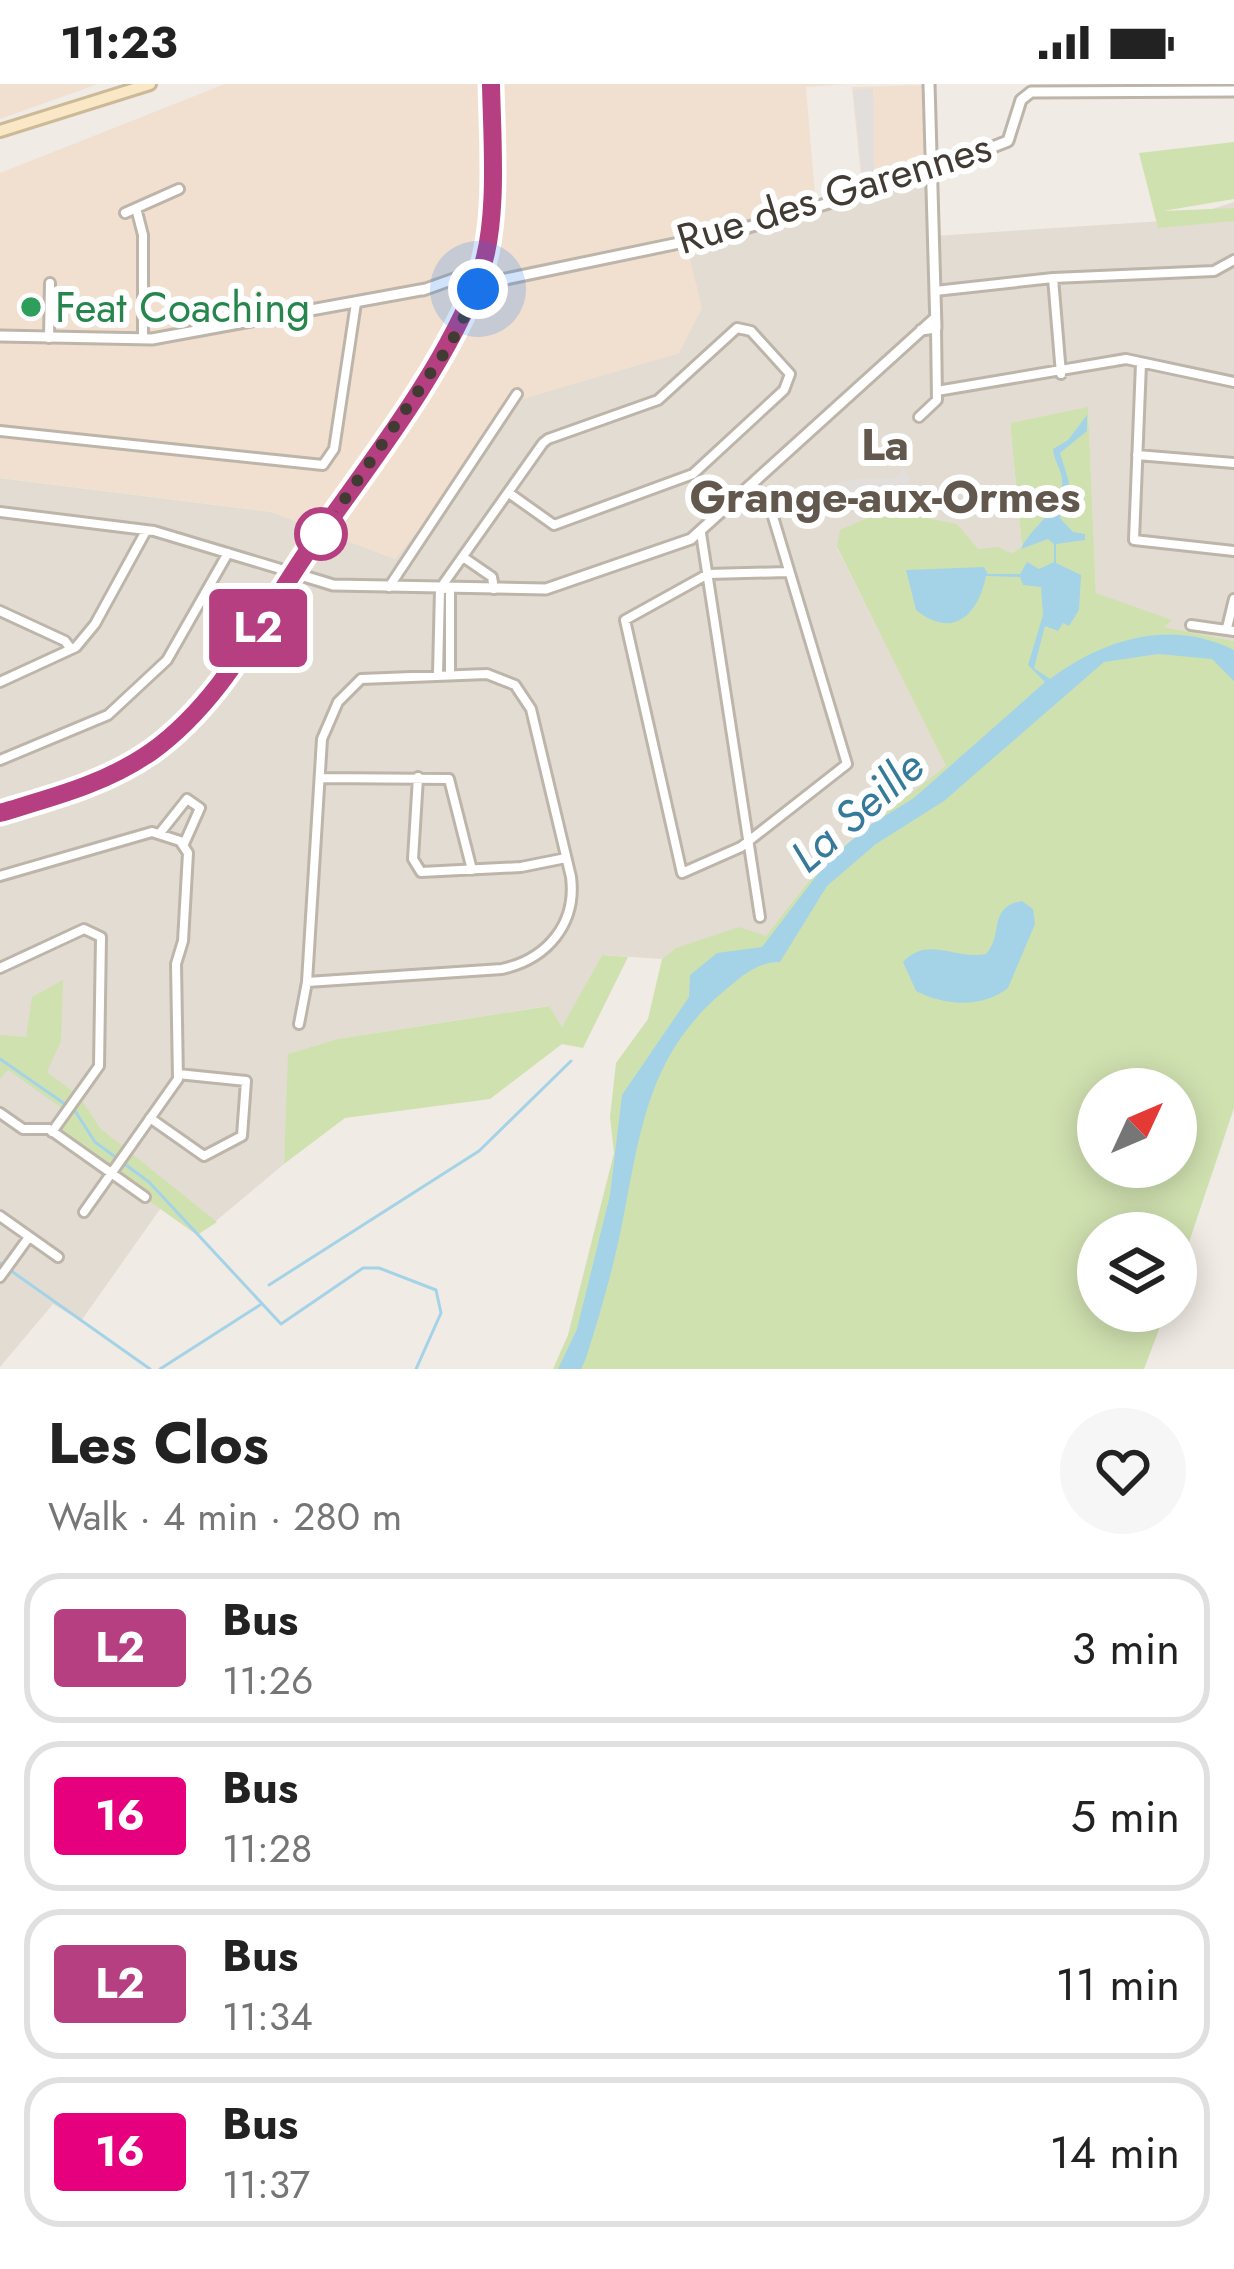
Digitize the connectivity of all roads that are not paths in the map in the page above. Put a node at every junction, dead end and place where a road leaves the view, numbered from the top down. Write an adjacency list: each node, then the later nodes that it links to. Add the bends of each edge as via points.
1 (109, 84): 5 (street); 7 (street)
2 (150, 84): 5 (main road)
3 (491, 84): 14 (main road, via 491,191)
4 (929, 84): 9 (street)
5 (135, 89): 7 (main road)
6 (1234, 91): 9 (street, Rue des Garennes, via 1030,92 1005,143)
7 (88, 104): 8 (main road)
8 (0, 131)
9 (931, 172): 14 (street, Rue des Garennes, via 721,235 496,281); 17 (street)
10 (179, 189): 11 (street)
11 (136, 208): 12 (street); 22 (street)
12 (125, 213)
13 (1234, 260): 15 (street, via 1214,271)
14 (478, 278): 18 (street, Rue des Garennes); 41 (main road, via 412,398)
15 (1053, 278): 17 (street); 24 (street)
16 (50, 283): 21 (street)
17 (935, 291): 19 (street)
18 (356, 303): 22 (street, Rue des Garennes); 29 (street, via 332,456 318,467)
19 (936, 323): 26 (street); 36 (street)
20 (0, 337): 21 (street, Rue des Garennes)
21 (49, 338): 22 (street, Rue des Garennes)
22 (143, 339)
23 (1141, 363): 24 (street, via 1126,359); 25 (street); 30 (street)
24 (1061, 374): 26 (street)
25 (1234, 382)
26 (937, 391): 28 (street)
27 (517, 394): 43 (street)
28 (919, 417)
29 (0, 430)
30 (1137, 455): 31 (street); 37 (street, via 1134,539)
31 (1234, 464)
32 (509, 493): 32 (street, via 548,439 658,400 737,328 751,331 795,374 688,476 554,525); 39 (street)
33 (771, 510): 40 (street)
34 (0, 512): 35 (street)
35 (146, 531): 38 (street); 50 (street, via 95,624)
36 (700, 533): 42 (street); 45 (street, via 566,585)
37 (1234, 551)
38 (228, 553): 41 (street); 54 (street, via 149,678 86,727)
39 (463, 557): 44 (street); 45 (street, via 492,577)
40 (787, 572): 42 (street); 59 (street, via 848,760)
41 (294, 573): 43 (street, via 334,585); 57 (main road, via 212,695 162,743 99,781)
42 (707, 574): 59 (street); 59 (street, via 629,615 624,626 677,866 690,873)
43 (389, 587): 44 (street)
44 (444, 589): 45 (street); 51 (street); 52 (street)
45 (494, 589)
46 (1234, 599): 49 (street)
47 (0, 611): 50 (street)
48 (1191, 625): 49 (street)
49 (1231, 629)
50 (71, 649): 53 (street)
51 (438, 674): 52 (street); 56 (street, via 370,676 348,688 324,731)
52 (450, 674): 61 (street, via 502,677 525,696)
53 (0, 682)
54 (0, 760)
55 (418, 777): 56 (street); 62 (street, via 451,782); 62 (street, via 416,868 427,875)
56 (320, 778): 66 (street)
57 (0, 813)
58 (160, 833): 60 (street); 60 (street, via 182,800 191,801 200,808); 63 (street)
59 (748, 842): 64 (street)
60 (184, 844): 68 (street)
61 (566, 858): 62 (street); 66 (street, via 573,895 566,922 528,961)
62 (472, 870)
63 (0, 876)
64 (760, 917)
65 (0, 968): 71 (street, via 65,935 101,929 100,1060)
66 (307, 982): 67 (street)
67 (299, 1024)
68 (178, 1075): 70 (street); 70 (street, via 246,1081 242,1136 204,1156)
69 (0, 1113): 71 (street, via 22,1129)
70 (150, 1118): 72 (street)
71 (52, 1132): 72 (street)
72 (111, 1173): 73 (street); 74 (street)
73 (145, 1197)
74 (84, 1212)
75 (0, 1216): 76 (street)
76 (29, 1237): 77 (street); 78 (street)
77 (58, 1257)
78 (4, 1272)

